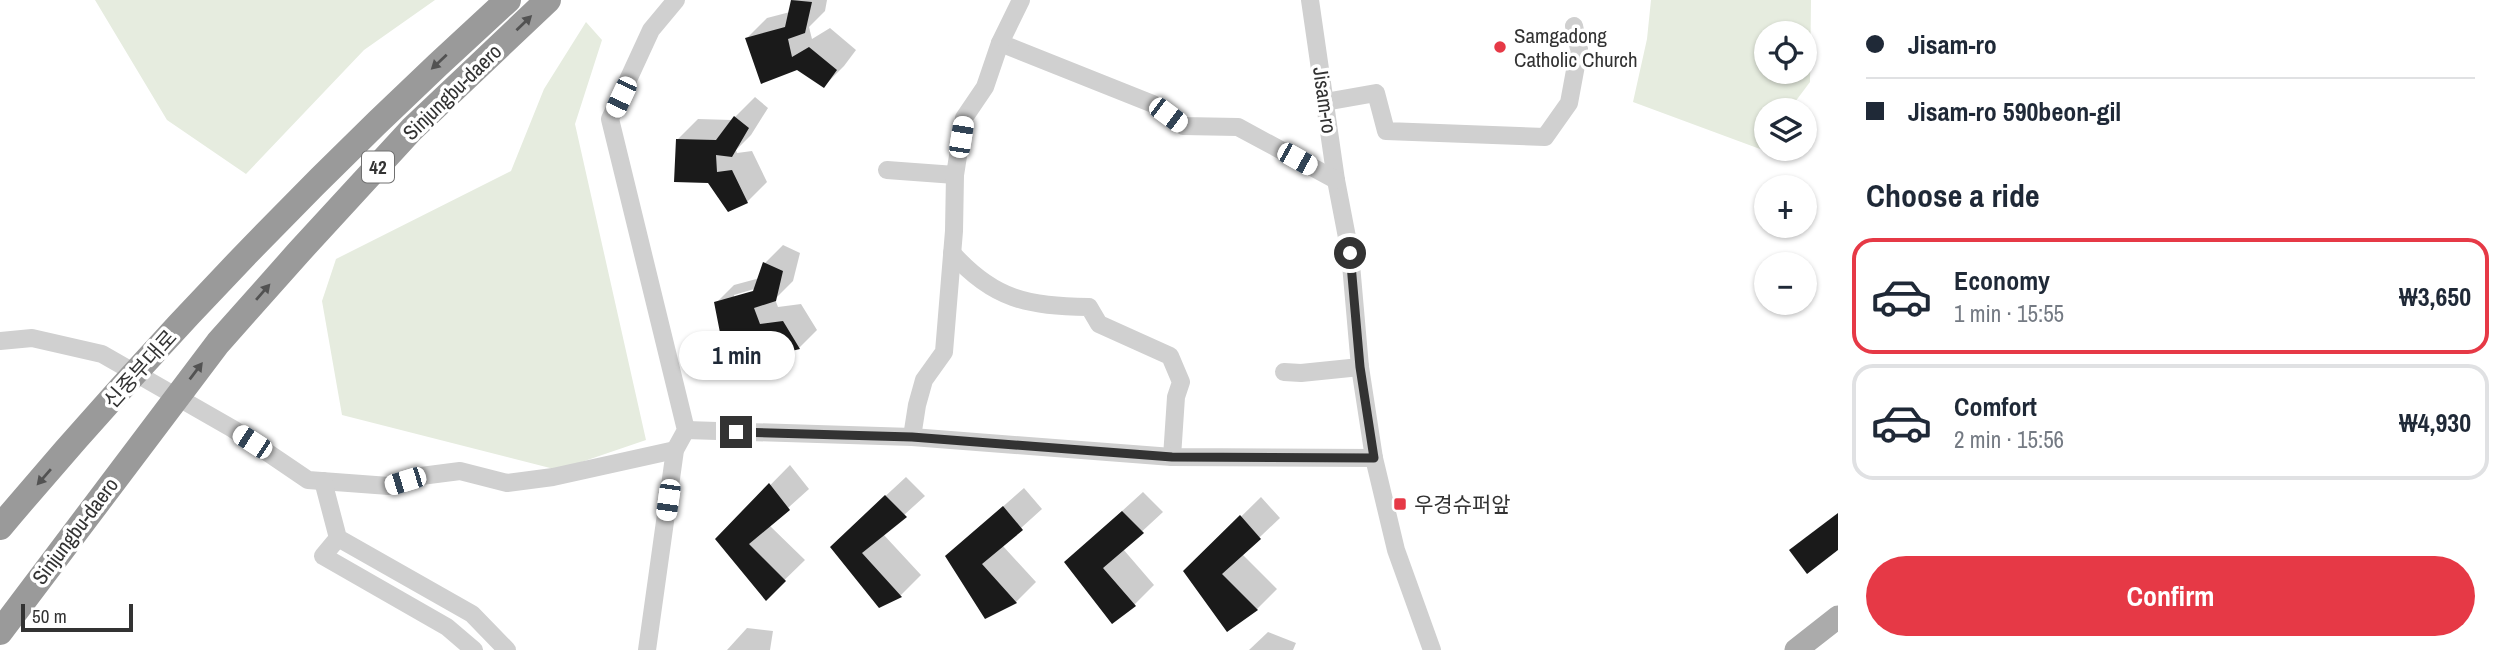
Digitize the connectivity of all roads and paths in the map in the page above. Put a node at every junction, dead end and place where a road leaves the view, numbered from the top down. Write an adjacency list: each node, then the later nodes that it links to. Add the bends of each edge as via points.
1 (508, 0): 13 (highway, Sinjungbu-daero / 42, one-way to 13, via 319,178)
2 (548, 0): 15 (highway, Sinjungbu-daero / 42, one-way to 2, via 412,129)
3 (676, 0): 18 (street, via 651,30 610,119)
4 (1021, 0): 7 (street)
5 (1310, 0): 8 (street, Jisam-ro)
6 (1574, 26): 8 (street, via 1579,49 1569,103 1545,137 1386,131 1376,93)
7 (1000, 43): 10 (street, via 985,87 964,118); 11 (street, via 1153,104 1183,126 1238,127)
8 (1325, 102): 11 (street, Jisam-ro)
9 (887, 170): 10 (street)
10 (954, 176): 12 (street)
11 (1336, 180): 16 (street, Jisam-ro, via 1350,253)
12 (953, 253): 19 (street, via 943,352 924,380); 21 (street, via 972,274 1005,295 1047,306 1089,307 1099,324 1170,356 1181,382)
13 (193, 311): 25 (highway, 신중부대로 / 42, one-way to 25)
14 (0, 341): 24 (street, via 33,338 102,354 233,429 308,480)
15 (218, 343): 23 (highway, 신중부대로 / 42, one-way to 15)
16 (1360, 367): 17 (street); 22 (street, Jisam-ro)
17 (1284, 372)
18 (686, 430): 19 (street); 20 (street)
19 (912, 437): 21 (street)
20 (675, 450): 24 (street, via 507,483 460,471 389,486); 31 (street)
21 (1172, 457): 22 (street)
22 (1374, 458): 32 (street, Jisam-ro, via 1396,550)
23 (125, 464): 28 (highway, Sinjungbu-daero / 42)
24 (323, 481): 26 (street)
25 (0, 527)
26 (338, 538): 29 (street, via 323,556 447,627); 30 (street, via 472,614)
27 (1838, 617): 33 (main road)
28 (0, 632)
29 (474, 650)
30 (507, 650)
31 (647, 650)
32 (1432, 650)
33 (1796, 650)

